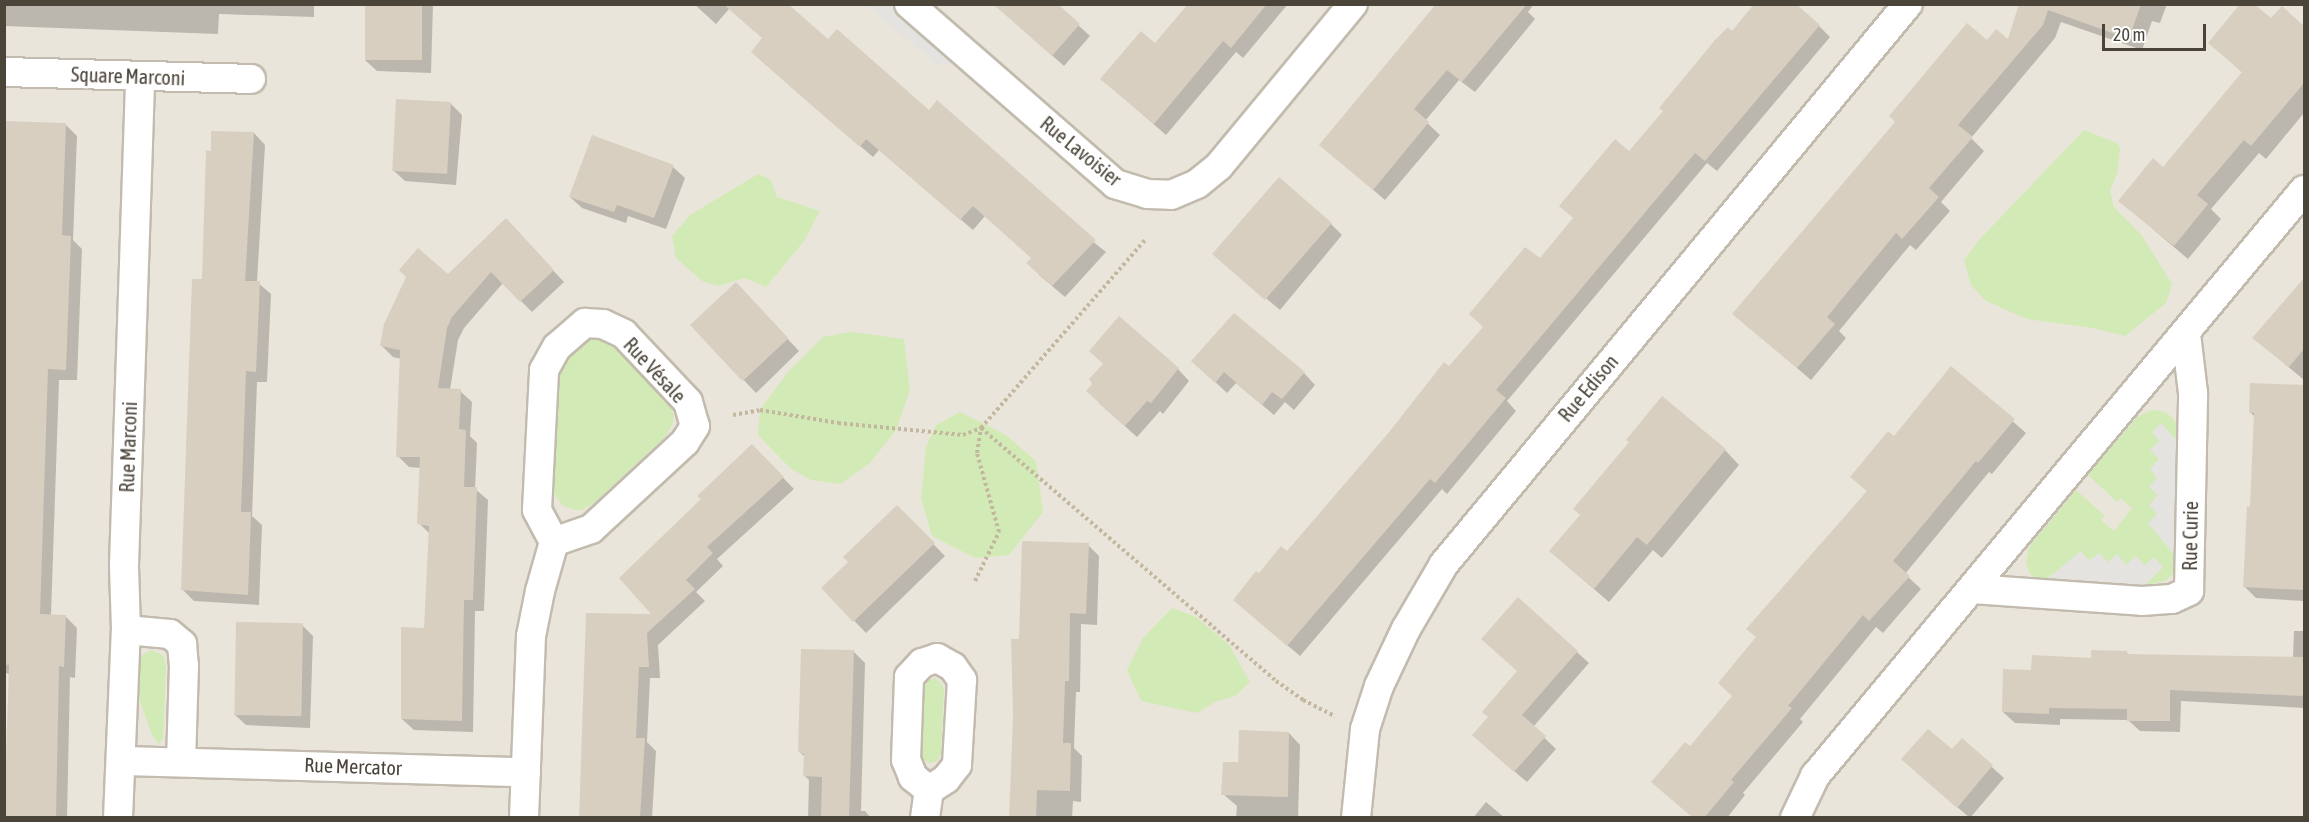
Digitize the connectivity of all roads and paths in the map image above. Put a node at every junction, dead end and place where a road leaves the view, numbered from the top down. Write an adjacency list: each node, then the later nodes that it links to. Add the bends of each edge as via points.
1 (909, 4): 2 (street, Rue Lavoisier, via 1115,184 1147,194 1171,195 1197,184 1219,166)
2 (1353, 4)
3 (1908, 4): 24 (street, Rue Edison, via 1444,564 1379,686 1365,729)
4 (4, 72): 5 (street, Square Marconi)
5 (140, 76): 6 (street, Square Marconi); 15 (street, Rue Marconi, via 124,575)
6 (250, 79)
7 (2304, 190): 9 (street)
8 (1145, 240): 11 (path)
9 (2186, 334): 14 (street); 14 (street, Rue Curie, via 2193,393 2189,591 2172,599 2142,601)
10 (733, 414): 11 (path, via 760,410 837,423 963,435)
11 (981, 428): 13 (path, via 977,453 999,532); 16 (path, via 1276,681)
12 (554, 542): 12 (street, Rue Vésale, via 537,510 544,370 557,347 585,323 603,324 624,334 688,402 695,426 685,442 591,529); 19 (street, via 531,636)
13 (975, 581)
14 (1972, 589): 25 (street, via 1815,776)
15 (126, 630): 17 (street, Rue Marconi); 18 (street, via 170,634 182,644)
16 (1335, 716)
17 (121, 761): 18 (street, Rue Mercator); 21 (street, Rue Marconi)
18 (181, 761): 19 (street, Rue Mercator)
19 (526, 772): 22 (street)
20 (928, 790): 23 (street)
21 (118, 818)
22 (524, 818)
23 (925, 818)
24 (1356, 818)
25 (1795, 818)

